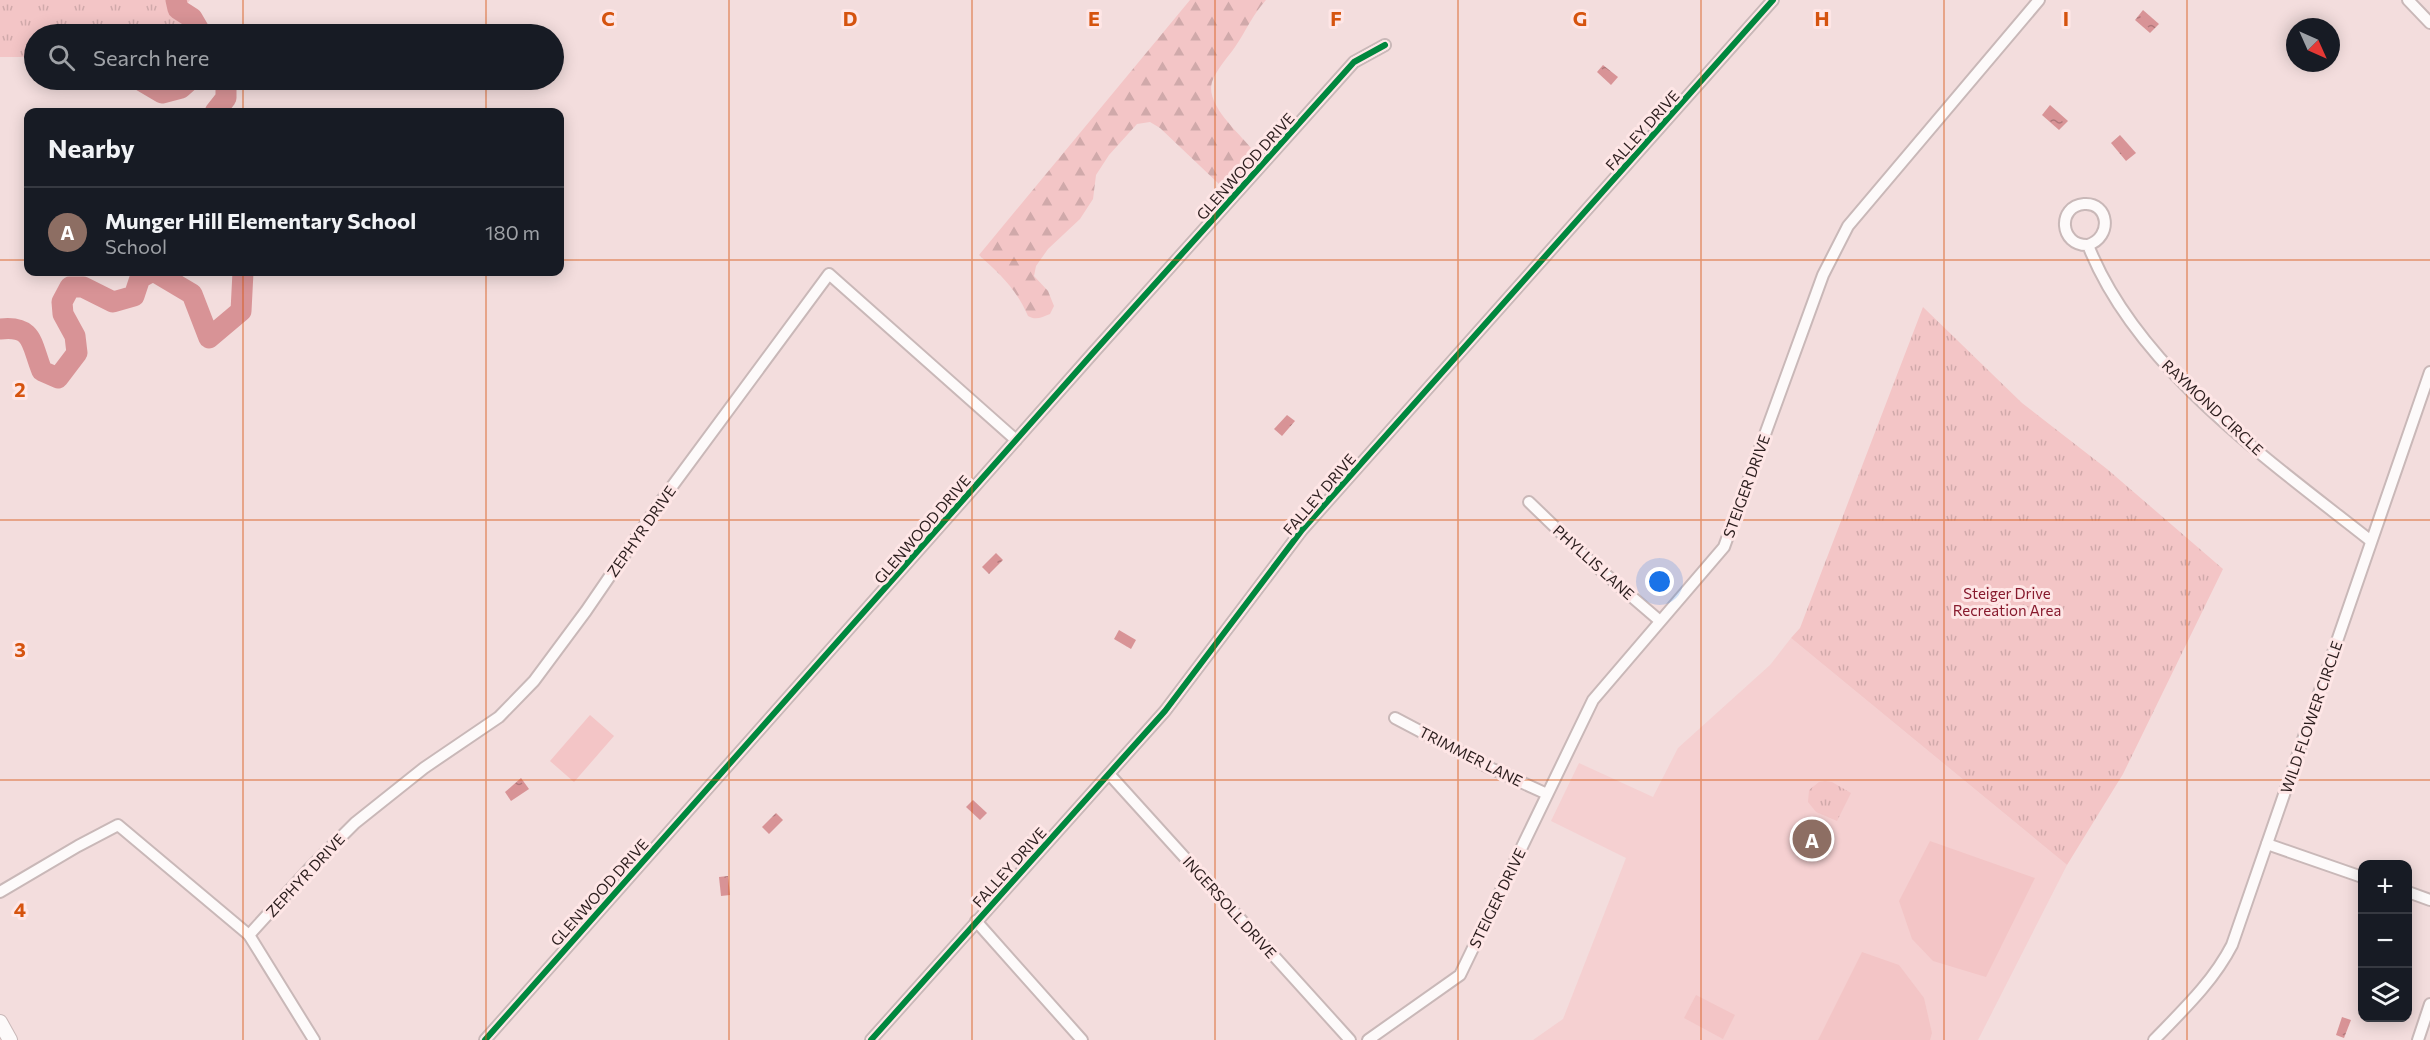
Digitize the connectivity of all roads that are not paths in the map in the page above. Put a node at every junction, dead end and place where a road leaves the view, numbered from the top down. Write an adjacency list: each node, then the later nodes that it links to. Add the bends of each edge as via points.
1 (1773, 0): 13 (street, FALLEY DRIVE, via 1302,530 1177,696)
2 (2039, 0): 11 (street, STEIGER DRIVE, via 1848,226 1823,275 1724,547)
3 (2408, 0): 4 (street)
4 (2430, 22)
5 (1385, 45): 8 (street, GLENWOOD DRIVE, via 1354,62)
6 (2088, 245): 10 (street, RAYMOND CIRCLE, via 2123,312 2169,368 2229,426)
7 (2430, 372): 10 (street, WILD FLOWER CIRCLE)
8 (1016, 440): 21 (street, ZEPHYR DRIVE, via 829,274 534,681 499,717 424,768 355,823); 26 (street, GLENWOOD DRIVE)
9 (1529, 502): 11 (street, PHYLLIS LANE)
10 (2371, 541): 15 (street, WILD FLOWER CIRCLE)
11 (1660, 621): 14 (street, STEIGER DRIVE, via 1593,700)
12 (1395, 718): 14 (street, TRIMMER LANE)
13 (1110, 775): 20 (street, FALLEY DRIVE); 29 (street, INGERSOLL DRIVE)
14 (1547, 794): 30 (street, STEIGER DRIVE, via 1460,975)
15 (2267, 844): 16 (street); 31 (street, WILD FLOWER CIRCLE, via 2222,966)
16 (2358, 876)
17 (0, 892): 21 (street, via 118,825)
18 (2412, 893): 19 (street)
19 (2430, 900)
20 (976, 921): 27 (street, FALLEY DRIVE); 28 (street)
21 (249, 935): 25 (street)
22 (2430, 1004): 32 (street)
23 (0, 1022): 24 (street)
24 (10, 1040)
25 (314, 1040)
26 (485, 1040)
27 (871, 1040)
28 (1082, 1040)
29 (1350, 1040)
30 (1368, 1040)
31 (2154, 1040)
32 (2418, 1040)

